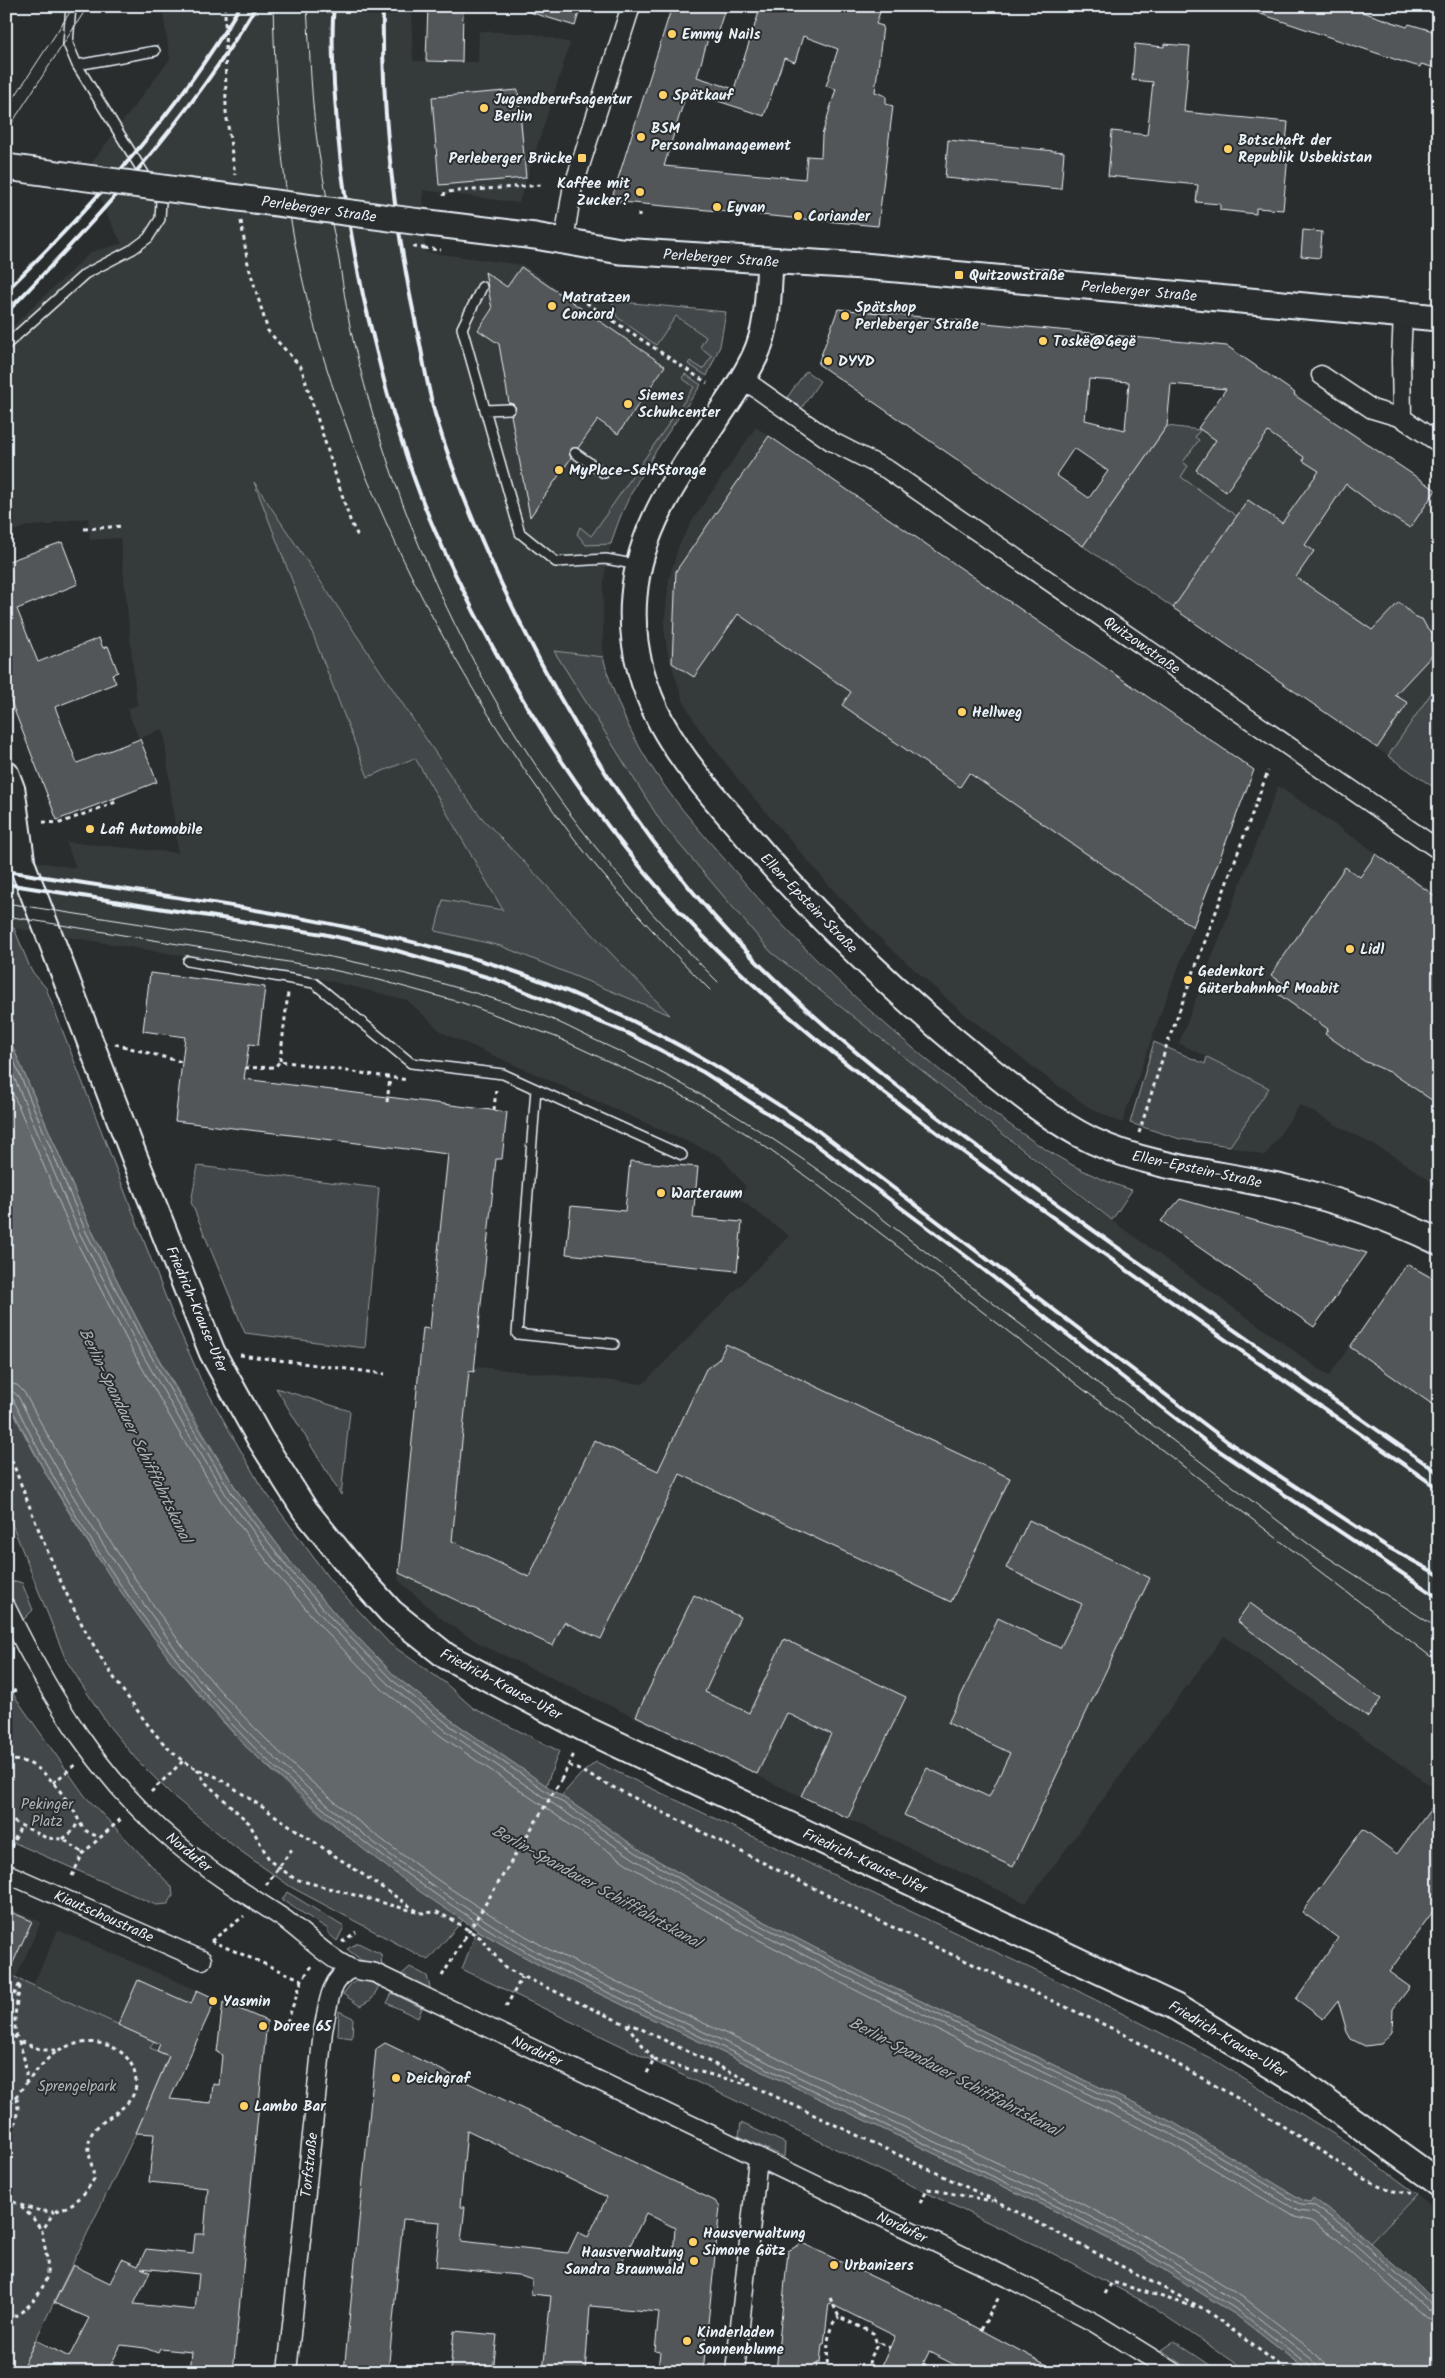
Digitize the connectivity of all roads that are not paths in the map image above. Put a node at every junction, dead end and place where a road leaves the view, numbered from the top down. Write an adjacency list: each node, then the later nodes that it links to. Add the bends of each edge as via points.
1 (71, 6): 4 (lane, via 68,44)
2 (631, 6): 6 (street, via 569,200)
3 (155, 51): 4 (lane)
4 (78, 65): 11 (lane, via 161,201 160,219 148,238 85,274)
5 (6, 167): 6 (main road, Perleberger Straße, bridge)
6 (564, 240): 7 (main road, Perleberger Straße, via 606,249)
7 (770, 262): 9 (main road, Perleberger Straße, via 1018,279); 13 (main road, Ellen-Epstein-Straße, via 765,327)
8 (482, 287): 15 (lane, via 462,328)
9 (1403, 315): 10 (main road, Perleberger Straße); 16 (street)
10 (1439, 318)
11 (6, 345)
12 (1321, 375): 16 (street, via 1372,409)
13 (742, 380): 20 (main road, Ellen-Epstein-Straße, via 667,493 649,528); 22 (street, Quitzowstraße, via 831,442 888,470)
14 (510, 409): 15 (lane)
15 (485, 410): 20 (lane, via 520,533 556,562 606,559)
16 (1402, 418): 17 (street)
17 (1439, 443)
18 (575, 453): 19 (lane)
19 (604, 472)
20 (638, 565): 26 (main road, Ellen-Epstein-Straße, via 633,637 640,670 664,727 714,797 787,881 857,954 930,1021 1004,1081 1092,1141 1160,1163 1286,1188 1350,1206)
21 (6, 774): 33 (main road, Friedrich-Krause-Ufer, via 12,790 22,864 212,1352 260,1439 305,1510 391,1612 446,1656 585,1730 1174,2006 1302,2084)
22 (1439, 850)
23 (188, 961): 24 (lane, via 314,983 411,1063 503,1074)
24 (536, 1089): 25 (lane); 27 (lane, via 517,1334)
25 (682, 1155)
26 (1439, 1242)
27 (614, 1344)
28 (6, 1607): 31 (street, Nordufer, via 40,1676 71,1726 136,1806 206,1866)
29 (6, 1873): 30 (street, Kiautschoustraße)
30 (202, 1960)
31 (351, 1969): 32 (street, Nordufer, via 375,1973); 34 (street, Torfstraße, via 336,1979 332,1987 323,2031)
32 (758, 2158): 35 (street); 36 (street, Nordufer, via 1009,2278 1095,2323)
33 (1439, 2183)
34 (287, 2372)
35 (735, 2372)
36 (1174, 2372)

